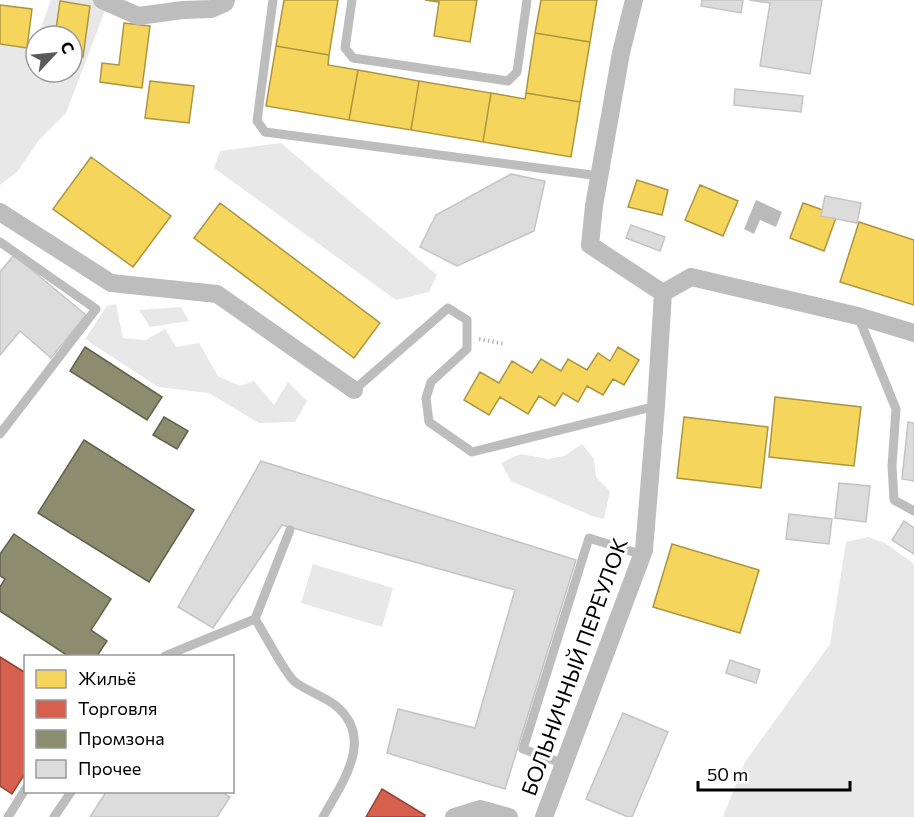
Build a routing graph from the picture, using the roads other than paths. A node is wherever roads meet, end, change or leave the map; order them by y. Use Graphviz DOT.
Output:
graph roads {
  1 [pos="102,0"];
  2 [pos="226,0"];
  3 [pos="273,0"];
  4 [pos="352,0"];
  5 [pos="527,0"];
  6 [pos="634,0"];
  7 [pos="600,176"];
  8 [pos="1,214"];
  9 [pos="0,242"];
  10 [pos="663,293"];
  11 [pos="858,316"];
  12 [pos="914,333"];
  13 [pos="354,390"];
  14 [pos="656,406"];
  15 [pos="0,434"];
  16 [pos="914,511"];
  17 [pos="290,530"];
  18 [pos="643,555"];
  19 [pos="255,619"];
  20 [pos="170,655"];
  21 [pos="564,764"];
  22 [pos="24,791"];
  23 [pos="70,793"];
  24 [pos="8,817"];
  25 [pos="54,817"];
  26 [pos="323,817"];
  27 [pos="454,817"];
  28 [pos="509,817"];
  29 [pos="544,817"];
  1 -- 2 [label="street"];
  3 -- 7 [label="lane"];
  4 -- 5 [label="lane"];
  6 -- 7 [label="street"];
  7 -- 10 [label="street"];
  8 -- 13 [label="street"];
  9 -- 15 [label="lane"];
  10 -- 11 [label="street"];
  10 -- 14 [label="street, БОЛЬНИЧНЫЙ ПЕРЕУЛОК"];
  11 -- 12 [label="street"];
  11 -- 16 [label="lane"];
  13 -- 14 [label="lane"];
  14 -- 18 [label="street, БОЛЬНИЧНЫЙ ПЕРЕУЛОК"];
  17 -- 19 [label="lane"];
  18 -- 21 [label="street, БОЛЬНИЧНЫЙ ПЕРЕУЛОК"];
  18 -- 21 [label="lane"];
  19 -- 20 [label="lane"];
  19 -- 26 [label="lane"];
  21 -- 29 [label="street, БОЛЬНИЧНЫЙ ПЕРЕУЛОК"];
  22 -- 24 [label="lane"];
  23 -- 25 [label="lane"];
  27 -- 28 [label="street, БОЛЬНИЧНЫЙ ПЕРЕУЛОК"];
}
